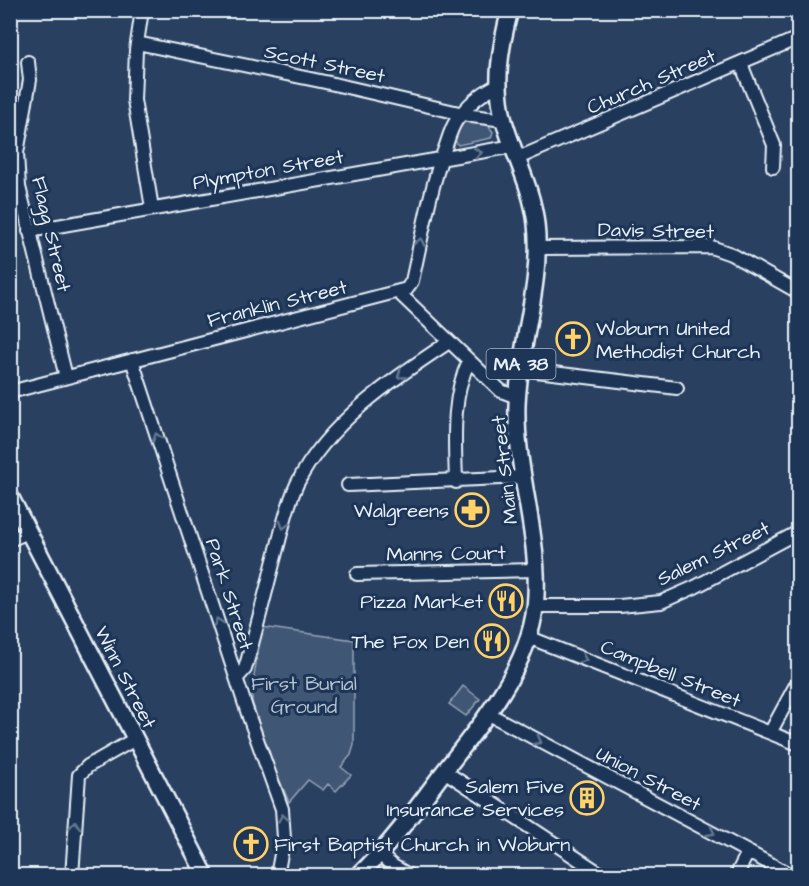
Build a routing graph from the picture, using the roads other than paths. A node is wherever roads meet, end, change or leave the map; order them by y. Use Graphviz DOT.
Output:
graph roads {
  1 [pos="142,10"];
  2 [pos="510,10"];
  3 [pos="798,38"];
  4 [pos="137,43"];
  5 [pos="28,62"];
  6 [pos="741,64"];
  7 [pos="498,85"];
  8 [pos="463,114"];
  9 [pos="504,120"];
  10 [pos="516,152"];
  11 [pos="442,159"];
  12 [pos="773,167"];
  13 [pos="152,208"];
  14 [pos="29,231"];
  15 [pos="537,248"];
  16 [pos="399,292"];
  17 [pos="798,292"];
  18 [pos="449,342"];
  19 [pos="132,360"];
  20 [pos="469,361"];
  21 [pos="520,369"];
  22 [pos="66,377"];
  23 [pos="677,388"];
  24 [pos="10,392"];
  25 [pos="517,397"];
  26 [pos="524,477"];
  27 [pos="456,482"];
  28 [pos="348,485"];
  29 [pos="10,496"];
  30 [pos="28,532"];
  31 [pos="798,532"];
  32 [pos="10,540"];
  33 [pos="536,570"];
  34 [pos="357,574"];
  35 [pos="536,606"];
  36 [pos="528,638"];
  37 [pos="237,678"];
  38 [pos="798,681"];
  39 [pos="487,713"];
  40 [pos="770,733"];
  41 [pos="135,739"];
  42 [pos="798,744"];
  43 [pos="444,771"];
  44 [pos="748,852"];
  45 [pos="379,854"];
  46 [pos="72,876"];
  47 [pos="206,876"];
  48 [pos="277,876"];
  49 [pos="358,876"];
  50 [pos="410,876"];
  51 [pos="604,876"];
  52 [pos="736,876"];
  53 [pos="793,876"];
  1 -- 4 [label="street"];
  2 -- 7 [label="main road, Main Street / MA 38"];
  3 -- 6 [label="street, Church Street"];
  4 -- 8 [label="street, Scott Street"];
  4 -- 13 [label="street"];
  5 -- 14 [label="street, Flagg Street"];
  6 -- 10 [label="street, Church Street"];
  6 -- 12 [label="street"];
  7 -- 8 [label="street"];
  7 -- 9 [label="main road, Main Street / MA 38"];
  8 -- 9 [label="street, Scott Street"];
  8 -- 11 [label="street"];
  9 -- 10 [label="main road, Main Street / MA 38"];
  11 -- 10 [label="street, Plympton Street, one-way"];
  10 -- 15 [label="main road, Main Street / MA 38"];
  11 -- 13 [label="street, Plympton Street"];
  16 -- 11 [label="street, one-way"];
  13 -- 14 [label="street, Plympton Street"];
  14 -- 22 [label="street, Flagg Street"];
  15 -- 17 [label="street, Davis Street"];
  15 -- 21 [label="main road, Main Street / MA 38"];
  16 -- 18 [label="street"];
  16 -- 19 [label="street, Franklin Street"];
  18 -- 20 [label="street"];
  18 -- 37 [label="street, one-way"];
  19 -- 22 [label="street, Franklin Street"];
  37 -- 19 [label="street, Park Street, one-way"];
  20 -- 25 [label="street"];
  20 -- 27 [label="street"];
  21 -- 23 [label="street"];
  21 -- 25 [label="main road, Main Street / MA 38"];
  22 -- 24 [label="street, Franklin Street"];
  25 -- 26 [label="main road, Main Street / MA 38"];
  26 -- 27 [label="street"];
  26 -- 33 [label="main road, Main Street / MA 38"];
  27 -- 28 [label="street"];
  29 -- 30 [label="main road, Winn Street"];
  30 -- 32 [label="street"];
  30 -- 41 [label="main road, Winn Street"];
  31 -- 35 [label="street, Salem Street"];
  33 -- 34 [label="street, Manns Court"];
  33 -- 35 [label="main road, Main Street / MA 38"];
  35 -- 36 [label="main road, Main Street / MA 38"];
  36 -- 39 [label="main road, Main Street / MA 38"];
  36 -- 40 [label="street, Campbell Street, one-way"];
  48 -- 37 [label="street, Park Street, one-way"];
  38 -- 40 [label="street"];
  39 -- 43 [label="main road, Main Street / MA 38"];
  39 -- 44 [label="street, Union Street, one-way"];
  40 -- 42 [label="street, Campbell Street"];
  46 -- 41 [label="street, one-way"];
  41 -- 47 [label="main road, Winn Street"];
  43 -- 45 [label="main road, Main Street / MA 38"];
  43 -- 51 [label="street"];
  44 -- 52 [label="street"];
  44 -- 53 [label="street, Union Street"];
  45 -- 49 [label="main road, Main Street / MA 38"];
  45 -- 50 [label="street"];
}
